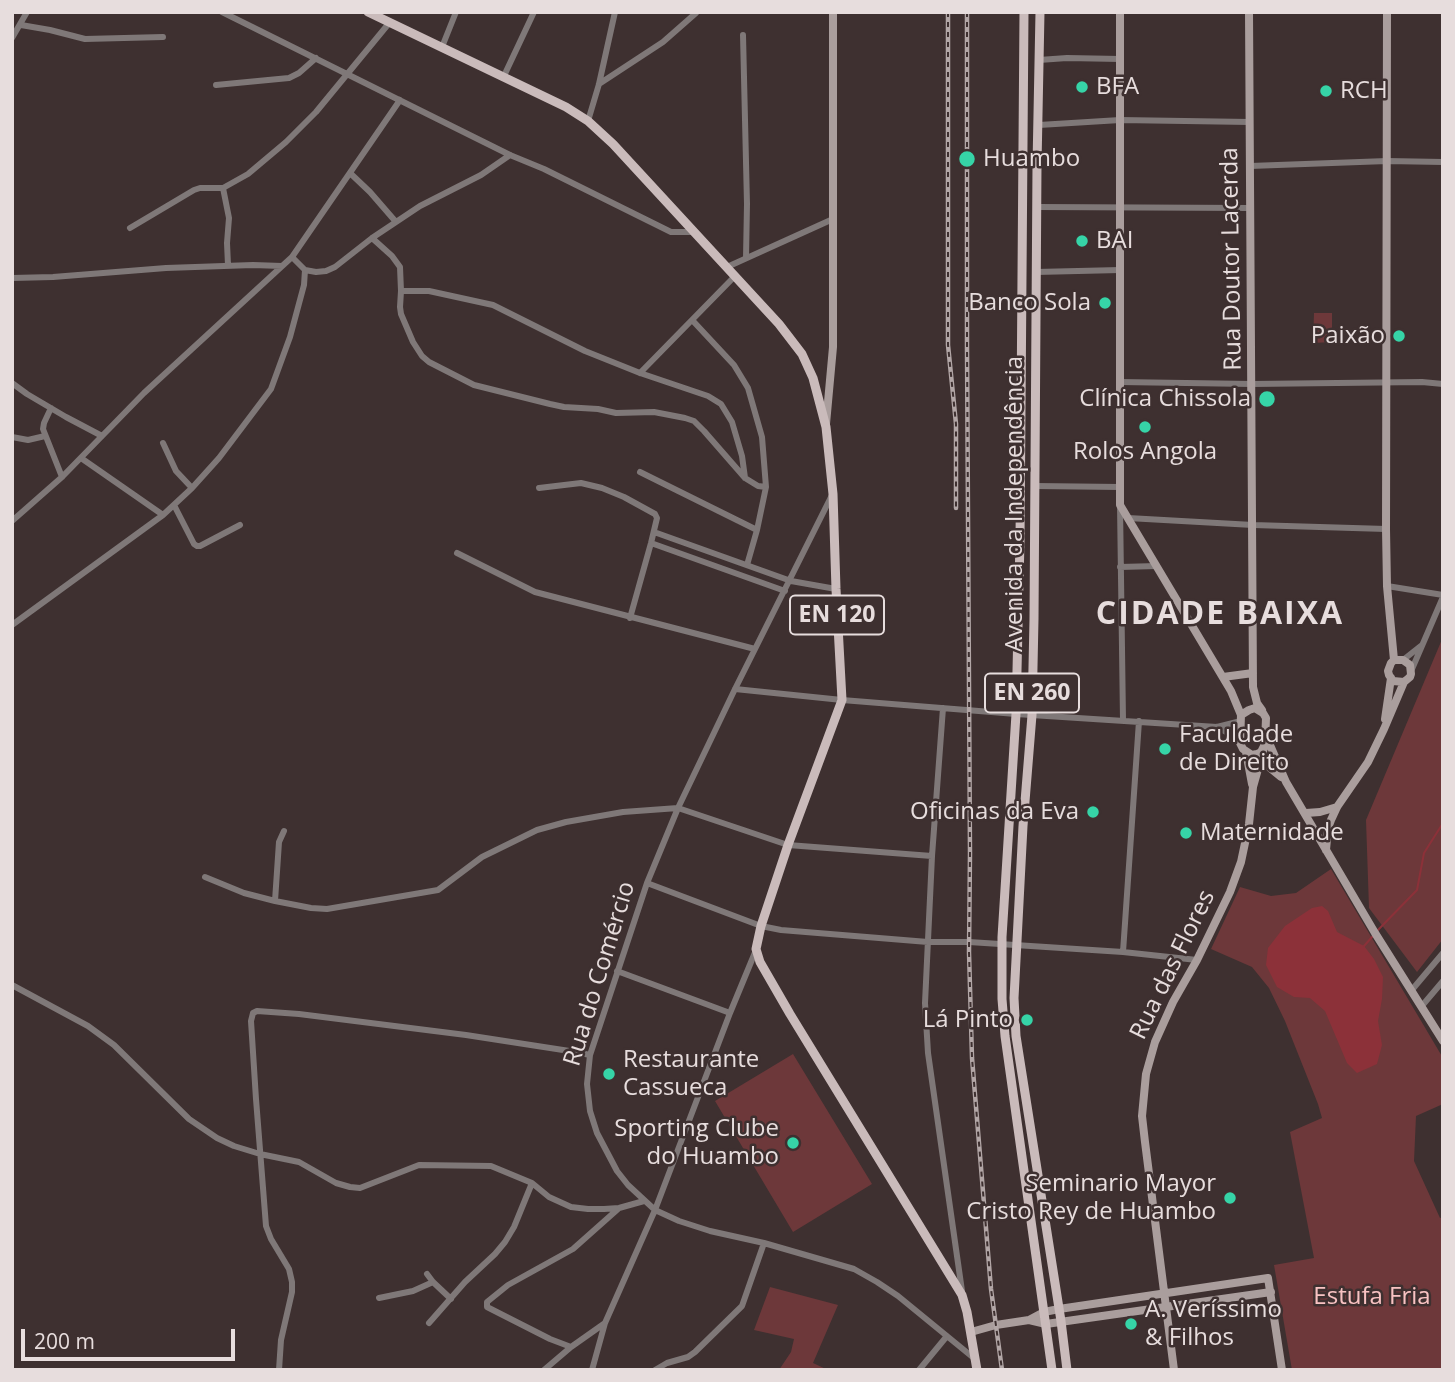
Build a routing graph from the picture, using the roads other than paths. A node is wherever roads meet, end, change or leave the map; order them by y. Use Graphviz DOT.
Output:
graph roads {
  1 [pos="27,12"];
  2 [pos="222,12"];
  3 [pos="368,12"];
  4 [pos="456,12"];
  5 [pos="534,12"];
  6 [pos="614,12"];
  7 [pos="833,12"];
  8 [pos="1024,12"];
  9 [pos="1040,12"];
  10 [pos="1120,12"];
  11 [pos="1249,12"];
  12 [pos="1387,12"];
  13 [pos="696,13"];
  14 [pos="390,22"];
  15 [pos="20,25"];
  16 [pos="743,35"];
  17 [pos="163,37"];
  18 [pos="12,38"];
  19 [pos="442,47"];
  20 [pos="316,58"];
  21 [pos="1120,59"];
  22 [pos="1039,60"];
  23 [pos="348,75"];
  24 [pos="503,78"];
  25 [pos="599,84"];
  26 [pos="216,85"];
  27 [pos="400,100"];
  28 [pos="1120,120"];
  29 [pos="588,121"];
  30 [pos="1250,122"];
  31 [pos="1039,125"];
  32 [pos="510,155"];
  33 [pos="1387,160"];
  34 [pos="1443,162"];
  35 [pos="1037,165"];
  36 [pos="1022,166"];
  37 [pos="1250,166"];
  38 [pos="350,173"];
  39 [pos="223,188"];
  40 [pos="1120,206"];
  41 [pos="1037,207"];
  42 [pos="1250,208"];
  43 [pos="833,219"];
  44 [pos="396,222"];
  45 [pos="131,228"];
  46 [pos="695,232"];
  47 [pos="372,238"];
  48 [pos="292,257"];
  49 [pos="746,258"];
  50 [pos="228,265"];
  51 [pos="282,266"];
  52 [pos="727,267"];
  53 [pos="305,270"];
  54 [pos="1120,270"];
  55 [pos="1036,272"];
  56 [pos="735,276"];
  57 [pos="12,278"];
  58 [pos="401,291"];
  59 [pos="693,321"];
  60 [pos="640,373"];
  61 [pos="1120,382"];
  62 [pos="12,383"];
  63 [pos="1385,383"];
  64 [pos="1035,384"];
  65 [pos="1252,384"];
  66 [pos="1443,384"];
  67 [pos="1021,385"];
  68 [pos="51,408"];
  69 [pos="826,427"];
  70 [pos="45,436"];
  71 [pos="102,436"];
  72 [pos="12,437"];
  73 [pos="163,443"];
  74 [pos="81,458"];
  75 [pos="640,472"];
  76 [pos="62,477"];
  77 [pos="745,478"];
  78 [pos="1035,486"];
  79 [pos="766,487"];
  80 [pos="1120,487"];
  81 [pos="192,488"];
  82 [pos="539,488"];
  83 [pos="833,494"];
  84 [pos="174,505"];
  85 [pos="1120,505"];
  86 [pos="163,515"];
  87 [pos="1128,518"];
  88 [pos="12,521"];
  89 [pos="240,525"];
  90 [pos="1253,525"];
  91 [pos="1386,529"];
  92 [pos="757,530"];
  93 [pos="654,532"];
  94 [pos="652,543"];
  95 [pos="457,553"];
  96 [pos="747,565"];
  97 [pos="1157,566"];
  98 [pos="1120,567"];
  99 [pos="790,580"];
  100 [pos="1387,586"];
  101 [pos="836,589"];
  102 [pos="785,591"];
  103 [pos="1443,596"];
  104 [pos="1018,605"];
  105 [pos="1034,605"];
  106 [pos="630,618"];
  107 [pos="1018,619"];
  108 [pos="1034,619"];
  109 [pos="12,625"];
  110 [pos="1424,644"];
  111 [pos="755,649"];
  112 [pos="1399,660"];
  113 [pos="1412,670"];
  114 [pos="1253,673"];
  115 [pos="1223,677"];
  116 [pos="1391,678"];
  117 [pos="1404,682"];
  118 [pos="735,689"];
  119 [pos="842,700"];
  120 [pos="943,708"];
  121 [pos="1263,713"];
  122 [pos="1016,714"];
  123 [pos="1032,715"];
  124 [pos="1241,718"];
  125 [pos="1123,720"];
  126 [pos="1139,721"];
  127 [pos="1217,727"];
  128 [pos="1384,729"];
  129 [pos="1266,737"];
  130 [pos="1240,743"];
  131 [pos="1264,748"];
  132 [pos="1249,753"];
  133 [pos="1261,760"];
  134 [pos="1286,782"];
  135 [pos="1253,787"];
  136 [pos="1337,807"];
  137 [pos="678,808"];
  138 [pos="1306,813"];
  139 [pos="1008,826"];
  140 [pos="1023,826"];
  141 [pos="284,831"];
  142 [pos="788,845"];
  143 [pos="1326,850"];
  144 [pos="932,856"];
  145 [pos="205,877"];
  146 [pos="647,883"];
  147 [pos="275,901"];
  148 [pos="761,926"];
  149 [pos="928,942"];
  150 [pos="1002,945"];
  151 [pos="1016,945"];
  152 [pos="757,949"];
  153 [pos="1123,952"];
  154 [pos="1443,953"];
  155 [pos="1197,960"];
  156 [pos="617,971"];
  157 [pos="1443,981"];
  158 [pos="12,985"];
  159 [pos="1411,991"];
  160 [pos="1422,1007"];
  161 [pos="730,1013"];
  162 [pos="1443,1041"];
  163 [pos="590,1055"];
  164 [pos="260,1154"];
  165 [pos="532,1183"];
  166 [pos="644,1201"];
  167 [pos="619,1208"];
  168 [pos="655,1210"];
  169 [pos="764,1244"];
  170 [pos="427,1274"];
  171 [pos="433,1282"];
  172 [pos="1271,1292"];
  173 [pos="1164,1294"];
  174 [pos="962,1295"];
  175 [pos="379,1298"];
  176 [pos="451,1298"];
  177 [pos="1166,1307"];
  178 [pos="1059,1309"];
  179 [pos="1044,1312"];
  180 [pos="1029,1320"];
  181 [pos="1061,1321"];
  182 [pos="429,1323"];
  183 [pos="605,1323"];
  184 [pos="1046,1324"];
  185 [pos="971,1332"];
  186 [pos="947,1336"];
  187 [pos="571,1347"];
  188 [pos="976,1359"];
  189 [pos="279,1370"];
  190 [pos="544,1370"];
  191 [pos="592,1370"];
  192 [pos="656,1370"];
  193 [pos="919,1370"];
  194 [pos="977,1370"];
  195 [pos="1052,1370"];
  196 [pos="1067,1370"];
  197 [pos="1174,1370"];
  198 [pos="1282,1370"];
  1 -- 15 [label="street"];
  2 -- 20 [label="street"];
  3 -- 14 [label="main road, EN 120"];
  4 -- 19 [label="street"];
  5 -- 24 [label="street"];
  6 -- 25 [label="street"];
  7 -- 43 [label="street"];
  8 -- 36 [label="main road, Avenida da Independência / EN 260"];
  9 -- 22 [label="main road, Avenida da Independência / EN 260"];
  10 -- 21 [label="street"];
  11 -- 30 [label="street, Rua Doutor Lacerda"];
  12 -- 33 [label="street"];
  13 -- 25 [label="street"];
  14 -- 19 [label="main road, EN 120"];
  14 -- 23 [label="street"];
  15 -- 17 [label="street"];
  15 -- 18 [label="street"];
  16 -- 49 [label="street"];
  19 -- 24 [label="main road, EN 120"];
  20 -- 23 [label="street"];
  20 -- 26 [label="street"];
  21 -- 22 [label="street"];
  21 -- 28 [label="street"];
  22 -- 31 [label="main road, Avenida da Independência / EN 260"];
  23 -- 27 [label="street"];
  23 -- 39 [label="street"];
  24 -- 29 [label="main road, EN 120"];
  25 -- 29 [label="street"];
  27 -- 32 [label="street"];
  27 -- 38 [label="street"];
  28 -- 30 [label="street"];
  28 -- 31 [label="street"];
  28 -- 40 [label="street"];
  29 -- 46 [label="main road, EN 120"];
  30 -- 37 [label="street, Rua Doutor Lacerda"];
  31 -- 35 [label="main road, Avenida da Independência / EN 260"];
  32 -- 44 [label="street"];
  32 -- 46 [label="street"];
  33 -- 34 [label="street"];
  33 -- 37 [label="street"];
  33 -- 63 [label="street"];
  35 -- 36 [label="main road"];
  35 -- 41 [label="main road, Avenida da Independência / EN 260"];
  36 -- 67 [label="main road, Avenida da Independência / EN 260"];
  37 -- 42 [label="street, Rua Doutor Lacerda"];
  38 -- 44 [label="street"];
  38 -- 48 [label="street"];
  39 -- 45 [label="street"];
  39 -- 50 [label="street"];
  40 -- 41 [label="street"];
  40 -- 42 [label="street"];
  40 -- 54 [label="street"];
  41 -- 55 [label="main road, Avenida da Independência / EN 260"];
  42 -- 65 [label="street, Rua Doutor Lacerda"];
  43 -- 49 [label="street"];
  43 -- 69 [label="street"];
  44 -- 47 [label="street"];
  46 -- 52 [label="main road, EN 120"];
  47 -- 53 [label="street"];
  47 -- 58 [label="street"];
  48 -- 51 [label="street"];
  48 -- 53 [label="street"];
  49 -- 52 [label="street"];
  50 -- 51 [label="street"];
  50 -- 57 [label="street"];
  51 -- 71 [label="street"];
  52 -- 56 [label="main road, EN 120"];
  53 -- 81 [label="street"];
  54 -- 55 [label="street"];
  54 -- 61 [label="street"];
  55 -- 64 [label="main road, Avenida da Independência / EN 260"];
  56 -- 59 [label="street"];
  56 -- 69 [label="main road, EN 120"];
  58 -- 60 [label="street"];
  58 -- 77 [label="street"];
  59 -- 60 [label="street"];
  59 -- 79 [label="street"];
  60 -- 77 [label="street"];
  61 -- 65 [label="street"];
  61 -- 80 [label="street"];
  62 -- 68 [label="street"];
  63 -- 65 [label="street"];
  63 -- 66 [label="street"];
  63 -- 91 [label="street"];
  64 -- 67 [label="main road"];
  64 -- 78 [label="main road, Avenida da Independência / EN 260"];
  65 -- 90 [label="street, Rua Doutor Lacerda"];
  67 -- 104 [label="main road, Avenida da Independência / EN 260"];
  68 -- 70 [label="street"];
  68 -- 71 [label="street"];
  69 -- 83 [label="main road, EN 120"];
  70 -- 72 [label="street"];
  70 -- 76 [label="street"];
  71 -- 74 [label="street"];
  73 -- 81 [label="street"];
  74 -- 76 [label="street"];
  74 -- 86 [label="street"];
  75 -- 92 [label="street"];
  76 -- 88 [label="street"];
  77 -- 79 [label="street"];
  78 -- 80 [label="street"];
  78 -- 105 [label="main road, Avenida da Independência / EN 260"];
  79 -- 92 [label="street"];
  80 -- 85 [label="street"];
  81 -- 84 [label="street"];
  82 -- 93 [label="street"];
  83 -- 99 [label="street, Rua do Comércio"];
  83 -- 101 [label="main road, EN 120"];
  84 -- 86 [label="street"];
  84 -- 89 [label="street"];
  85 -- 87 [label="street"];
  85 -- 98 [label="street"];
  86 -- 109 [label="street"];
  87 -- 90 [label="street"];
  87 -- 97 [label="street"];
  90 -- 91 [label="street"];
  90 -- 114 [label="street, Rua Doutor Lacerda"];
  91 -- 100 [label="street"];
  92 -- 96 [label="street"];
  93 -- 94 [label="street"];
  93 -- 96 [label="street"];
  94 -- 102 [label="street"];
  94 -- 106 [label="street"];
  95 -- 106 [label="street"];
  96 -- 99 [label="street"];
  97 -- 98 [label="street"];
  97 -- 115 [label="street"];
  98 -- 125 [label="street"];
  99 -- 101 [label="street"];
  99 -- 102 [label="street, Rua do Comércio"];
  100 -- 103 [label="street"];
  100 -- 112 [label="street"];
  101 -- 119 [label="main road, EN 120"];
  102 -- 111 [label="street, Rua do Comércio"];
  103 -- 110 [label="street"];
  104 -- 105 [label="main road"];
  104 -- 107 [label="main road, Avenida da Independência / EN 260"];
  105 -- 108 [label="main road, Avenida da Independência / EN 260"];
  106 -- 111 [label="street"];
  107 -- 108 [label="main road"];
  107 -- 122 [label="main road, Avenida da Independência / EN 260"];
  108 -- 123 [label="main road, Avenida da Independência / EN 260"];
  110 -- 112 [label="street"];
  110 -- 113 [label="street"];
  111 -- 118 [label="street, Rua do Comércio"];
  112 -- 113 [label="street"];
  112 -- 116 [label="street"];
  113 -- 117 [label="street"];
  114 -- 115 [label="street"];
  114 -- 121 [label="street, Rua Doutor Lacerda"];
  115 -- 124 [label="street"];
  116 -- 117 [label="street"];
  116 -- 128 [label="street"];
  117 -- 128 [label="street"];
  118 -- 119 [label="street"];
  118 -- 137 [label="street, Rua do Comércio"];
  119 -- 120 [label="street"];
  119 -- 142 [label="main road, EN 120"];
  120 -- 122 [label="street"];
  120 -- 144 [label="street"];
  121 -- 124 [label="street"];
  121 -- 129 [label="street, Rua Doutor Lacerda"];
  122 -- 123 [label="street"];
  122 -- 139 [label="main road, Avenida da Independência / EN 260"];
  123 -- 125 [label="street"];
  123 -- 140 [label="main road, Avenida da Independência / EN 260"];
  124 -- 127 [label="street"];
  124 -- 130 [label="street"];
  125 -- 126 [label="street"];
  126 -- 127 [label="street"];
  126 -- 153 [label="street"];
  127 -- 130 [label="street"];
  128 -- 136 [label="street"];
  129 -- 131 [label="street, Rua Doutor Lacerda"];
  129 -- 134 [label="street, Rua Doutor Lacerda"];
  130 -- 132 [label="street"];
  131 -- 132 [label="street"];
  131 -- 133 [label="street, Rua Doutor Lacerda"];
  132 -- 133 [label="street, Rua Doutor Lacerda"];
  132 -- 135 [label="street, Rua das Flores"];
  133 -- 134 [label="street, Rua Doutor Lacerda"];
  133 -- 135 [label="street, Rua das Flores"];
  134 -- 138 [label="street, Rua Doutor Lacerda"];
  135 -- 155 [label="street, Rua das Flores"];
  136 -- 138 [label="street"];
  136 -- 143 [label="street"];
  137 -- 142 [label="street"];
  137 -- 146 [label="street, Rua do Comércio"];
  137 -- 147 [label="street"];
  138 -- 143 [label="street, Rua Doutor Lacerda"];
  139 -- 140 [label="main road"];
  139 -- 150 [label="main road, Avenida da Independência / EN 260"];
  140 -- 151 [label="main road, Avenida da Independência / EN 260"];
  141 -- 147 [label="street"];
  142 -- 144 [label="street"];
  142 -- 148 [label="main road, EN 120"];
  143 -- 159 [label="street, Rua Doutor Lacerda"];
  144 -- 149 [label="street"];
  145 -- 147 [label="street"];
  146 -- 148 [label="street"];
  146 -- 156 [label="street, Rua do Comércio"];
  148 -- 149 [label="street"];
  148 -- 152 [label="main road, EN 120"];
  149 -- 150 [label="street"];
  149 -- 174 [label="street"];
  150 -- 151 [label="street"];
  150 -- 179 [label="main road, Avenida da Independência / EN 260"];
  151 -- 153 [label="street"];
  151 -- 178 [label="main road, Avenida da Independência / EN 260"];
  152 -- 161 [label="street"];
  152 -- 174 [label="main road"];
  153 -- 155 [label="street"];
  154 -- 159 [label="street"];
  155 -- 173 [label="street, Rua das Flores"];
  156 -- 161 [label="street"];
  156 -- 163 [label="street, Rua do Comércio"];
  157 -- 160 [label="street"];
  158 -- 164 [label="street"];
  159 -- 160 [label="street, Rua Doutor Lacerda"];
  160 -- 162 [label="street, Rua Doutor Lacerda"];
  161 -- 168 [label="street"];
  163 -- 164 [label="street"];
  163 -- 166 [label="street, Rua do Comércio"];
  164 -- 165 [label="street"];
  164 -- 189 [label="street"];
  165 -- 167 [label="street"];
  165 -- 176 [label="street"];
  166 -- 167 [label="street"];
  166 -- 168 [label="street, Rua do Comércio"];
  167 -- 187 [label="street"];
  168 -- 169 [label="street, Rua do Comércio"];
  168 -- 183 [label="street"];
  169 -- 186 [label="street, Rua do Comércio"];
  169 -- 192 [label="street"];
  170 -- 171 [label="street"];
  171 -- 175 [label="street"];
  171 -- 176 [label="street"];
  172 -- 173 [label="street"];
  172 -- 177 [label="street"];
  172 -- 198 [label="street"];
  173 -- 177 [label="street, Rua das Flores"];
  173 -- 178 [label="street"];
  174 -- 185 [label="main road"];
  176 -- 182 [label="street"];
  177 -- 181 [label="street"];
  177 -- 197 [label="street, Rua das Flores"];
  178 -- 179 [label="street"];
  178 -- 181 [label="main road, Avenida da Independência / EN 260"];
  179 -- 180 [label="street"];
  179 -- 184 [label="main road, Avenida da Independência / EN 260"];
  180 -- 184 [label="street"];
  180 -- 185 [label="street"];
  181 -- 184 [label="street"];
  181 -- 196 [label="main road, Avenida da Independência / EN 260"];
  183 -- 187 [label="street"];
  183 -- 191 [label="street"];
  184 -- 195 [label="main road, Avenida da Independência / EN 260"];
  185 -- 188 [label="main road"];
  186 -- 188 [label="street, Rua do Comércio"];
  186 -- 193 [label="street"];
  187 -- 190 [label="street"];
  188 -- 194 [label="main road"];
}
